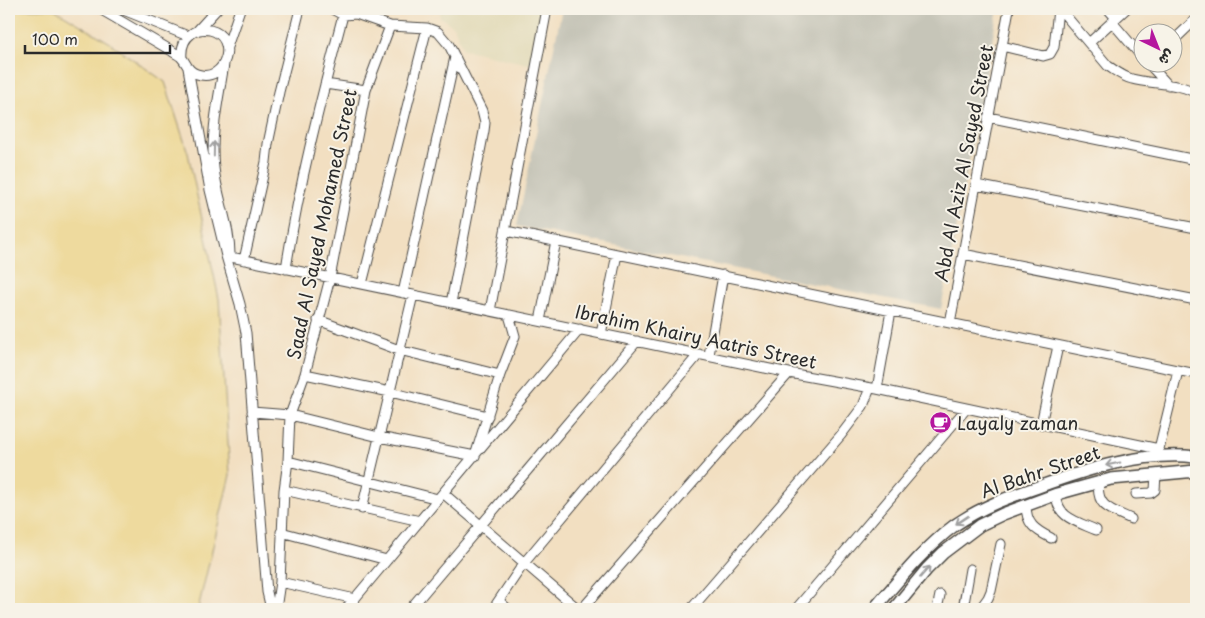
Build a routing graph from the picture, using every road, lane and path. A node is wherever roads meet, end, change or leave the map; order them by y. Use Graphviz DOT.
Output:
graph roads {
  1 [pos="100,9"];
  2 [pos="121,9"];
  3 [pos="216,9"];
  4 [pos="240,9"];
  5 [pos="300,9"];
  6 [pos="332,9"];
  7 [pos="548,9"];
  8 [pos="1009,9"];
  9 [pos="1059,9"];
  10 [pos="1108,9"];
  11 [pos="1126,9"];
  12 [pos="343,14"];
  13 [pos="1196,19"];
  14 [pos="1114,20"];
  15 [pos="390,26"];
  16 [pos="427,28"];
  17 [pos="197,31"];
  18 [pos="1182,32"];
  19 [pos="188,36"];
  20 [pos="1089,43"];
  21 [pos="1132,43"];
  22 [pos="1002,46"];
  23 [pos="226,47"];
  24 [pos="455,57"];
  25 [pos="182,58"];
  26 [pos="224,64"];
  27 [pos="188,68"];
  28 [pos="1156,72"];
  29 [pos="325,84"];
  30 [pos="1168,86"];
  31 [pos="366,90"];
  32 [pos="1195,90"];
  33 [pos="988,116"];
  34 [pos="1196,160"];
  35 [pos="976,185"];
  36 [pos="1196,228"];
  37 [pos="506,231"];
  38 [pos="556,241"];
  39 [pos="617,254"];
  40 [pos="963,254"];
  41 [pos="228,260"];
  42 [pos="244,260"];
  43 [pos="286,269"];
  44 [pos="723,275"];
  45 [pos="330,278"];
  46 [pos="362,284"];
  47 [pos="408,294"];
  48 [pos="1196,300"];
  49 [pos="451,303"];
  50 [pos="490,311"];
  51 [pos="891,311"];
  52 [pos="509,315"];
  53 [pos="318,320"];
  54 [pos="540,321"];
  55 [pos="950,323"];
  56 [pos="580,329"];
  57 [pos="601,334"];
  58 [pos="637,341"];
  59 [pos="1058,346"];
  60 [pos="400,350"];
  61 [pos="704,355"];
  62 [pos="1178,370"];
  63 [pos="789,373"];
  64 [pos="305,374"];
  65 [pos="1196,374"];
  66 [pos="500,375"];
  67 [pos="874,388"];
  68 [pos="390,392"];
  69 [pos="966,409"];
  70 [pos="252,412"];
  71 [pos="290,415"];
  72 [pos="488,416"];
  73 [pos="1040,424"];
  74 [pos="379,437"];
  75 [pos="1158,452"];
  76 [pos="475,456"];
  77 [pos="1175,456"];
  78 [pos="1196,457"];
  79 [pos="1144,458"];
  80 [pos="288,461"];
  81 [pos="1196,471"];
  82 [pos="1177,473"];
  83 [pos="1151,475"];
  84 [pos="369,482"];
  85 [pos="1099,482"];
  86 [pos="284,490"];
  87 [pos="1057,494"];
  88 [pos="1136,494"];
  89 [pos="441,496"];
  90 [pos="1026,505"];
  91 [pos="362,508"];
  92 [pos="1131,520"];
  93 [pos="420,521"];
  94 [pos="481,526"];
  95 [pos="1096,530"];
  96 [pos="281,532"];
  97 [pos="1050,538"];
  98 [pos="1001,544"];
  99 [pos="387,560"];
  100 [pos="524,563"];
  101 [pos="970,569"];
  102 [pos="280,582"];
  103 [pos="940,595"];
  104 [pos="355,599"];
  105 [pos="499,601"];
  106 [pos="271,609"];
  107 [pos="276,609"];
  108 [pos="346,609"];
  109 [pos="410,609"];
  110 [pos="493,609"];
  111 [pos="508,609"];
  112 [pos="578,609"];
  113 [pos="582,609"];
  114 [pos="691,609"];
  115 [pos="796,609"];
  116 [pos="874,609"];
  117 [pos="894,609"];
  118 [pos="937,609"];
  119 [pos="963,609"];
  120 [pos="980,609"];
  1 -- 25 [label="street"];
  2 -- 19 [label="street"];
  3 -- 17 [label="street"];
  4 -- 23 [label="street"];
  5 -- 42 [label="street"];
  6 -- 12 [label="street"];
  7 -- 37 [label="street"];
  8 -- 22 [label="street, Abd Al Aziz Al Sayed Street"];
  9 -- 20 [label="street"];
  9 -- 22 [label="street"];
  10 -- 14 [label="street"];
  11 -- 14 [label="street"];
  12 -- 15 [label="street"];
  12 -- 29 [label="street"];
  13 -- 18 [label="street"];
  14 -- 20 [label="street"];
  14 -- 21 [label="street"];
  15 -- 16 [label="street"];
  15 -- 31 [label="street, Saad Al Sayed Mohamed Street"];
  16 -- 24 [label="street"];
  16 -- 46 [label="street"];
  17 -- 19 [label="street"];
  17 -- 23 [label="street"];
  19 -- 25 [label="street"];
  20 -- 30 [label="street"];
  22 -- 33 [label="street, Abd Al Aziz Al Sayed Street"];
  23 -- 26 [label="street"];
  24 -- 47 [label="street"];
  24 -- 49 [label="street"];
  25 -- 27 [label="street"];
  26 -- 27 [label="street"];
  41 -- 26 [label="street, one-way"];
  27 -- 41 [label="street"];
  28 -- 30 [label="street"];
  29 -- 31 [label="street"];
  29 -- 43 [label="street"];
  30 -- 32 [label="street"];
  31 -- 45 [label="street, Saad Al Sayed Mohamed Street"];
  33 -- 34 [label="street"];
  33 -- 35 [label="street, Abd Al Aziz Al Sayed Street"];
  35 -- 36 [label="street"];
  35 -- 40 [label="street, Abd Al Aziz Al Sayed Street"];
  37 -- 38 [label="street"];
  37 -- 50 [label="street"];
  38 -- 39 [label="street"];
  38 -- 54 [label="street"];
  39 -- 44 [label="street"];
  39 -- 57 [label="street"];
  40 -- 48 [label="street"];
  40 -- 55 [label="street, Abd Al Aziz Al Sayed Street"];
  41 -- 42 [label="street, Ibrahim Khairy Aatris Street"];
  41 -- 70 [label="street"];
  42 -- 43 [label="street, Ibrahim Khairy Aatris Street"];
  43 -- 45 [label="street, Ibrahim Khairy Aatris Street"];
  44 -- 51 [label="street"];
  44 -- 61 [label="street"];
  45 -- 46 [label="street, Ibrahim Khairy Aatris Street"];
  45 -- 53 [label="street, Saad Al Sayed Mohamed Street"];
  46 -- 47 [label="street, Ibrahim Khairy Aatris Street"];
  47 -- 49 [label="street, Ibrahim Khairy Aatris Street"];
  47 -- 60 [label="street"];
  49 -- 50 [label="street, Ibrahim Khairy Aatris Street"];
  50 -- 52 [label="street, Ibrahim Khairy Aatris Street"];
  51 -- 55 [label="street"];
  51 -- 67 [label="street"];
  52 -- 54 [label="street, Ibrahim Khairy Aatris Street"];
  52 -- 66 [label="street"];
  53 -- 60 [label="street"];
  53 -- 64 [label="street, Saad Al Sayed Mohamed Street"];
  54 -- 56 [label="street, Ibrahim Khairy Aatris Street"];
  55 -- 59 [label="street"];
  56 -- 57 [label="street, Ibrahim Khairy Aatris Street"];
  56 -- 76 [label="street"];
  57 -- 58 [label="street, Ibrahim Khairy Aatris Street"];
  58 -- 61 [label="street, Ibrahim Khairy Aatris Street"];
  58 -- 94 [label="street"];
  59 -- 62 [label="street"];
  59 -- 73 [label="street"];
  60 -- 66 [label="street"];
  60 -- 68 [label="street"];
  61 -- 63 [label="street, Ibrahim Khairy Aatris Street"];
  61 -- 100 [label="street"];
  62 -- 65 [label="street"];
  62 -- 75 [label="street"];
  63 -- 67 [label="street, Ibrahim Khairy Aatris Street"];
  63 -- 113 [label="street"];
  64 -- 68 [label="street"];
  64 -- 71 [label="street, Saad Al Sayed Mohamed Street"];
  66 -- 72 [label="street"];
  67 -- 69 [label="street, Ibrahim Khairy Aatris Street"];
  67 -- 114 [label="street"];
  68 -- 72 [label="street"];
  68 -- 74 [label="street"];
  69 -- 73 [label="street, Ibrahim Khairy Aatris Street"];
  69 -- 115 [label="street"];
  70 -- 71 [label="street"];
  70 -- 106 [label="street"];
  71 -- 74 [label="street"];
  71 -- 80 [label="street, Saad Al Sayed Mohamed Street"];
  72 -- 76 [label="street"];
  73 -- 75 [label="street, Ibrahim Khairy Aatris Street"];
  74 -- 76 [label="street"];
  74 -- 84 [label="street"];
  75 -- 77 [label="main road, Al Bahr Street"];
  75 -- 79 [label="main road, Al Bahr Street"];
  76 -- 89 [label="street"];
  77 -- 78 [label="main road, Al Bahr Street"];
  77 -- 82 [label="main road"];
  79 -- 83 [label="main road"];
  79 -- 116 [label="main road, Al Bahr Street, one-way"];
  80 -- 84 [label="street"];
  80 -- 86 [label="street, Saad Al Sayed Mohamed Street"];
  81 -- 82 [label="main road, Al Bahr Street"];
  82 -- 83 [label="main road, Al Bahr Street"];
  83 -- 85 [label="main road, Al Bahr Street"];
  83 -- 88 [label="street"];
  84 -- 89 [label="street"];
  84 -- 91 [label="street"];
  85 -- 87 [label="main road, Al Bahr Street"];
  85 -- 92 [label="street"];
  86 -- 91 [label="street"];
  86 -- 96 [label="street, Saad Al Sayed Mohamed Street"];
  87 -- 90 [label="main road, Al Bahr Street"];
  87 -- 95 [label="street"];
  89 -- 93 [label="street"];
  89 -- 94 [label="street"];
  90 -- 97 [label="street"];
  117 -- 90 [label="main road, Al Bahr Street, one-way"];
  91 -- 93 [label="street"];
  93 -- 99 [label="street"];
  94 -- 100 [label="street"];
  94 -- 109 [label="street"];
  96 -- 99 [label="street"];
  96 -- 102 [label="street, Saad Al Sayed Mohamed Street"];
  98 -- 120 [label="street"];
  99 -- 104 [label="street"];
  100 -- 105 [label="street"];
  100 -- 112 [label="street"];
  101 -- 119 [label="street"];
  102 -- 104 [label="street"];
  102 -- 107 [label="street, Saad Al Sayed Mohamed Street"];
  103 -- 118 [label="street"];
  104 -- 108 [label="street"];
  105 -- 110 [label="street"];
  105 -- 111 [label="street"];
}
